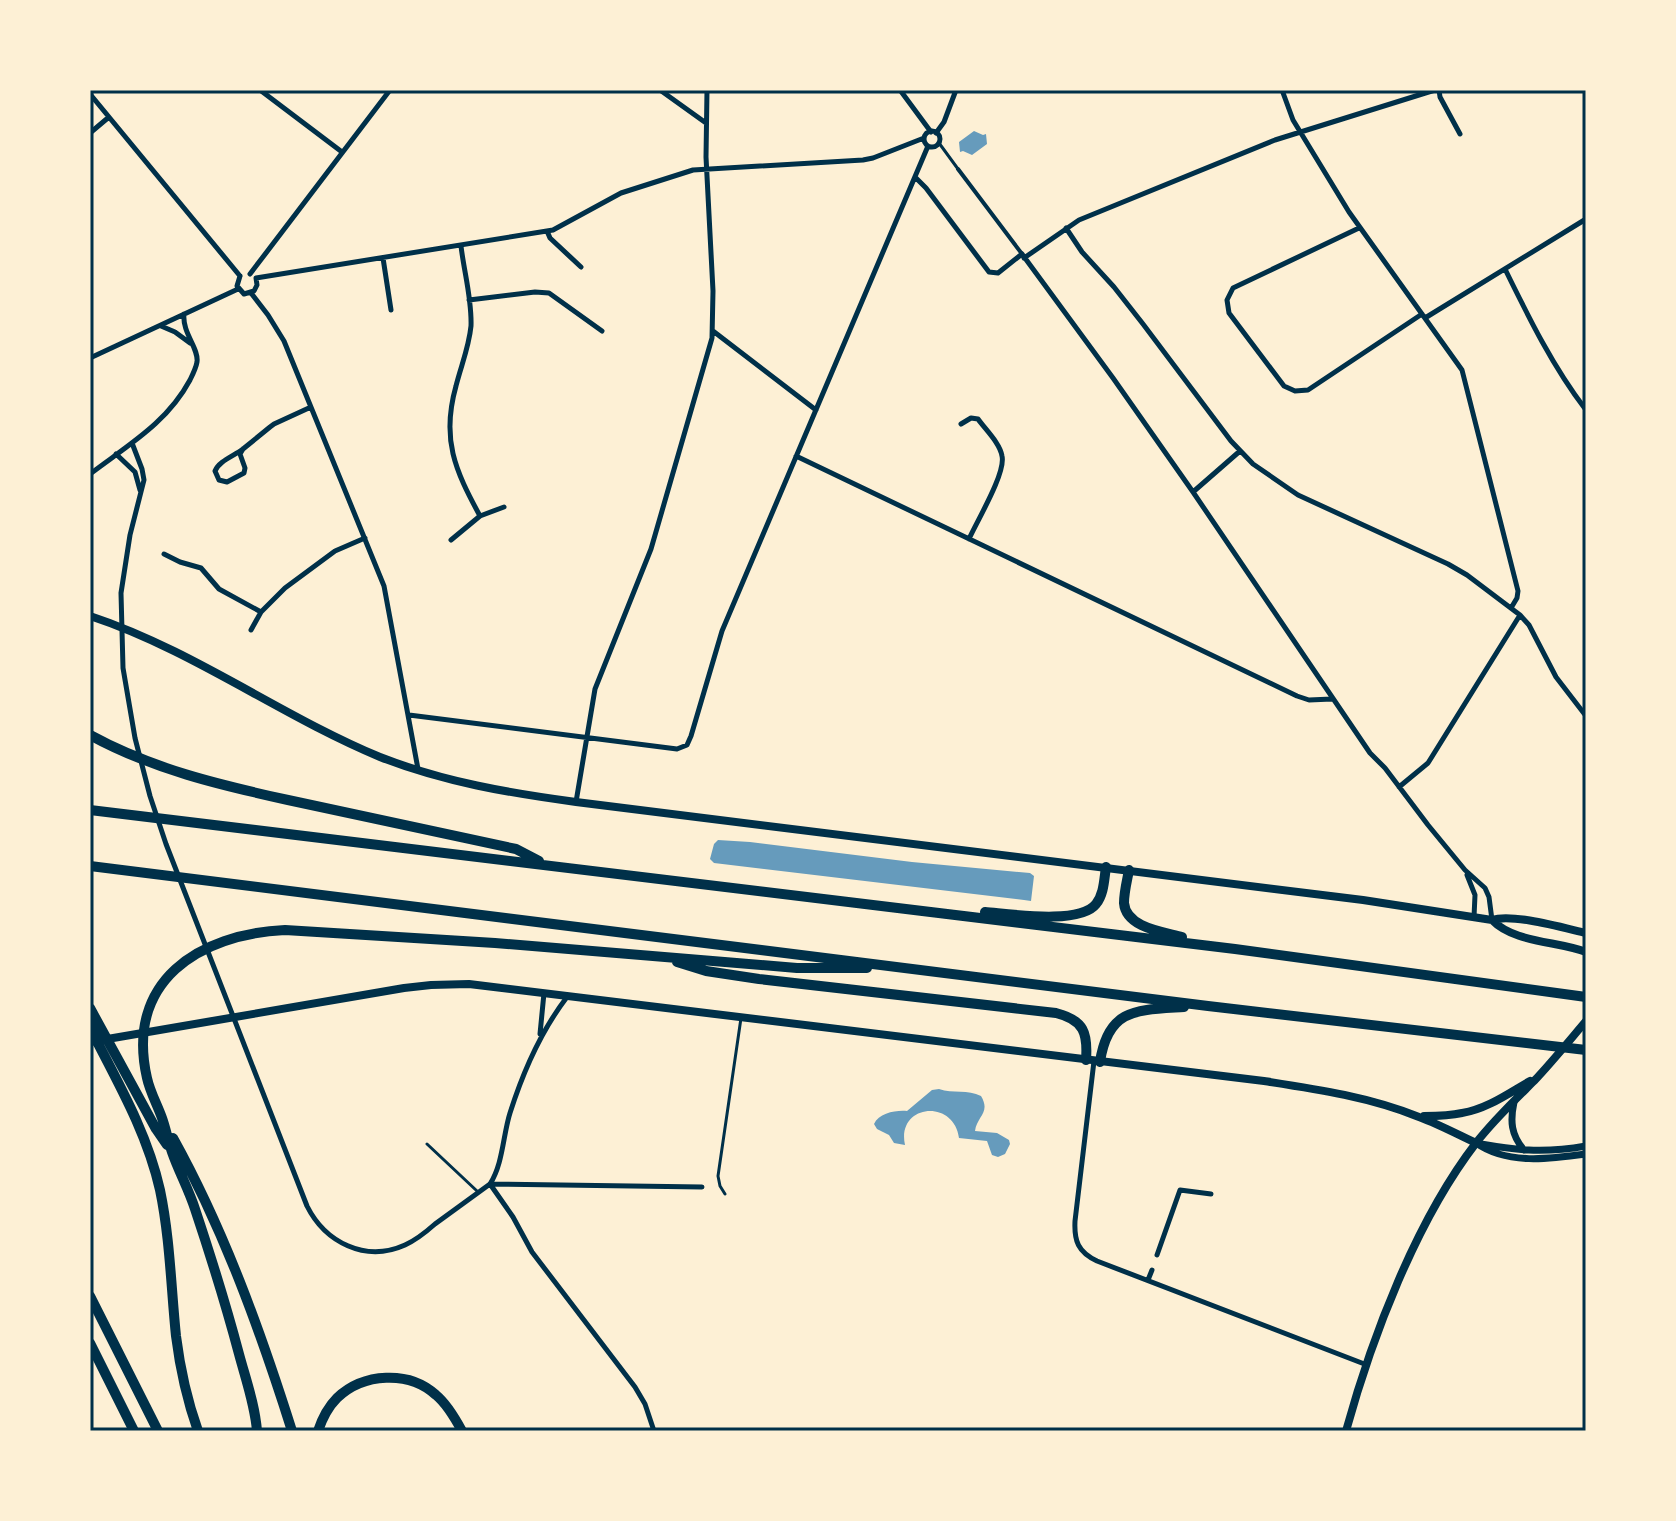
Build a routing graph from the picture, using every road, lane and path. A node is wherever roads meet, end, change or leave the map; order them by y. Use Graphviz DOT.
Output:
graph roads {
  1 [pos="260,90"];
  2 [pos="390,90"];
  3 [pos="660,90"];
  4 [pos="707,90"];
  5 [pos="900,90"];
  6 [pos="956,90"];
  7 [pos="1282,90"];
  8 [pos="1437,90"];
  9 [pos="90,94"];
  10 [pos="109,117"];
  11 [pos="706,123"];
  12 [pos="934,132"];
  13 [pos="1300,132"];
  14 [pos="90,133"];
  15 [pos="1460,134"];
  16 [pos="924,138"];
  17 [pos="939,143"];
  18 [pos="928,146"];
  19 [pos="342,152"];
  20 [pos="706,168"];
  21 [pos="958,169"];
  22 [pos="915,177"];
  23 [pos="1586,219"];
  24 [pos="1066,228"];
  25 [pos="1359,228"];
  26 [pos="547,231"];
  27 [pos="461,246"];
  28 [pos="1023,256"];
  29 [pos="383,258"];
  30 [pos="581,267"];
  31 [pos="1505,269"];
  32 [pos="240,276"];
  33 [pos="253,276"];
  34 [pos="238,289"];
  35 [pos="251,293"];
  36 [pos="469,300"];
  37 [pos="391,310"];
  38 [pos="184,314"];
  39 [pos="1424,316"];
  40 [pos="160,325"];
  41 [pos="602,331"];
  42 [pos="713,331"];
  43 [pos="191,343"];
  44 [pos="90,358"];
  45 [pos="311,407"];
  46 [pos="816,410"];
  47 [pos="1586,410"];
  48 [pos="961,424"];
  49 [pos="132,443"];
  50 [pos="243,449"];
  51 [pos="1240,451"];
  52 [pos="116,454"];
  53 [pos="796,456"];
  54 [pos="90,474"];
  55 [pos="1193,492"];
  56 [pos="140,495"];
  57 [pos="504,507"];
  58 [pos="480,516"];
  59 [pos="365,538"];
  60 [pos="969,539"];
  61 [pos="451,540"];
  62 [pos="164,554"];
  63 [pos="1511,608"];
  64 [pos="261,612"];
  65 [pos="1520,615"];
  66 [pos="90,616"];
  67 [pos="251,630"];
  68 [pos="1332,699"];
  69 [pos="409,715"];
  70 [pos="1586,716"];
  71 [pos="90,735"];
  72 [pos="586,738"];
  73 [pos="418,770"];
  74 [pos="1399,787"];
  75 [pos="576,802"];
  76 [pos="90,810"];
  77 [pos="548,865"];
  78 [pos="90,866"];
  79 [pos="1106,867"];
  80 [pos="1129,870"];
  81 [pos="1465,870"];
  82 [pos="884,906"];
  83 [pos="1474,917"];
  84 [pos="1492,920"];
  85 [pos="1586,933"];
  86 [pos="1235,949"];
  87 [pos="1584,950"];
  88 [pos="656,956"];
  89 [pos="913,968"];
  90 [pos="544,993"];
  91 [pos="567,996"];
  92 [pos="1586,997"];
  93 [pos="1208,1006"];
  94 [pos="90,1008"];
  95 [pos="741,1018"];
  96 [pos="1586,1021"];
  97 [pos="90,1028"];
  98 [pos="540,1039"];
  99 [pos="90,1042"];
  100 [pos="1586,1050"];
  101 [pos="1093,1061"];
  102 [pos="1538,1076"];
  103 [pos="1514,1102"];
  104 [pos="1418,1116"];
  105 [pos="162,1118"];
  106 [pos="1476,1143"];
  107 [pos="427,1144"];
  108 [pos="1586,1146"];
  109 [pos="1524,1150"];
  110 [pos="173,1154"];
  111 [pos="1586,1154"];
  112 [pos="490,1184"];
  113 [pos="702,1187"];
  114 [pos="478,1192"];
  115 [pos="725,1194"];
  116 [pos="1211,1194"];
  117 [pos="1157,1255"];
  118 [pos="1152,1270"];
  119 [pos="1148,1280"];
  120 [pos="90,1296"];
  121 [pos="90,1343"];
  122 [pos="1367,1365"];
  123 [pos="134,1431"];
  124 [pos="158,1431"];
  125 [pos="198,1431"];
  126 [pos="257,1431"];
  127 [pos="292,1431"];
  128 [pos="318,1431"];
  129 [pos="462,1431"];
  130 [pos="654,1431"];
  131 [pos="1346,1431"];
  1 -- 19 [label="street"];
  2 -- 19 [label="street"];
  3 -- 11 [label="street"];
  4 -- 11 [label="street"];
  5 -- 12 [label="street"];
  6 -- 12 [label="street"];
  7 -- 13 [label="street"];
  8 -- 13 [label="street"];
  8 -- 15 [label="street"];
  9 -- 10 [label="street"];
  10 -- 14 [label="street"];
  10 -- 32 [label="street"];
  11 -- 20 [label="street"];
  12 -- 16 [label="street"];
  12 -- 17 [label="street"];
  13 -- 24 [label="street"];
  13 -- 25 [label="street"];
  16 -- 18 [label="street"];
  16 -- 20 [label="street"];
  17 -- 18 [label="street"];
  17 -- 21 [label="lane"];
  18 -- 22 [label="street"];
  19 -- 33 [label="street"];
  20 -- 26 [label="street"];
  20 -- 42 [label="street"];
  21 -- 28 [label="street"];
  22 -- 28 [label="street"];
  22 -- 46 [label="street"];
  23 -- 31 [label="street"];
  24 -- 28 [label="street"];
  24 -- 51 [label="street"];
  25 -- 39 [label="street"];
  25 -- 39 [label="street"];
  26 -- 27 [label="street"];
  26 -- 30 [label="street"];
  27 -- 29 [label="street"];
  27 -- 36 [label="street"];
  28 -- 55 [label="street"];
  29 -- 33 [label="street"];
  29 -- 37 [label="street"];
  31 -- 39 [label="street"];
  31 -- 47 [label="street"];
  32 -- 33 [label="street"];
  32 -- 34 [label="street"];
  33 -- 35 [label="street"];
  34 -- 35 [label="street"];
  34 -- 38 [label="street"];
  35 -- 45 [label="street"];
  36 -- 41 [label="street"];
  36 -- 58 [label="street"];
  38 -- 40 [label="street"];
  38 -- 43 [label="street"];
  39 -- 63 [label="street"];
  40 -- 43 [label="street"];
  40 -- 44 [label="street"];
  42 -- 46 [label="street"];
  42 -- 72 [label="street"];
  43 -- 49 [label="street"];
  45 -- 50 [label="street"];
  45 -- 59 [label="street"];
  46 -- 53 [label="street"];
  48 -- 60 [label="street"];
  49 -- 52 [label="street"];
  49 -- 56 [label="street"];
  50 -- 50 [label="street"];
  51 -- 55 [label="street"];
  51 -- 63 [label="street"];
  52 -- 54 [label="street"];
  52 -- 56 [label="street"];
  53 -- 60 [label="street"];
  53 -- 72 [label="street"];
  55 -- 68 [label="street"];
  56 -- 114 [label="street"];
  57 -- 58 [label="street"];
  58 -- 61 [label="street"];
  59 -- 64 [label="street"];
  59 -- 69 [label="street"];
  60 -- 68 [label="street"];
  62 -- 64 [label="street"];
  63 -- 65 [label="street"];
  64 -- 67 [label="street"];
  65 -- 70 [label="street"];
  65 -- 74 [label="street"];
  66 -- 73 [label="main road"];
  68 -- 74 [label="street"];
  69 -- 72 [label="street"];
  69 -- 73 [label="street"];
  71 -- 77 [label="highway"];
  72 -- 75 [label="street"];
  73 -- 75 [label="main road"];
  74 -- 81 [label="street"];
  75 -- 79 [label="main road"];
  76 -- 77 [label="highway"];
  77 -- 82 [label="highway"];
  78 -- 89 [label="highway"];
  79 -- 80 [label="main road"];
  79 -- 82 [label="highway"];
  80 -- 83 [label="main road"];
  80 -- 86 [label="highway"];
  81 -- 83 [label="street"];
  81 -- 84 [label="street"];
  82 -- 86 [label="highway"];
  83 -- 84 [label="main road"];
  84 -- 85 [label="main road"];
  84 -- 87 [label="main road"];
  86 -- 92 [label="highway"];
  88 -- 89 [label="highway"];
  88 -- 101 [label="highway"];
  88 -- 105 [label="highway"];
  89 -- 93 [label="highway"];
  90 -- 91 [label="main road"];
  90 -- 98 [label="street"];
  90 -- 99 [label="main road"];
  91 -- 95 [label="main road"];
  91 -- 98 [label="street"];
  93 -- 100 [label="highway"];
  93 -- 101 [label="highway"];
  94 -- 110 [label="highway"];
  95 -- 101 [label="main road"];
  95 -- 115 [label="lane"];
  96 -- 102 [label="main road"];
  97 -- 125 [label="highway"];
  98 -- 112 [label="street"];
  101 -- 104 [label="main road"];
  101 -- 119 [label="street"];
  102 -- 103 [label="main road"];
  102 -- 104 [label="main road"];
  103 -- 106 [label="main road"];
  103 -- 109 [label="street"];
  104 -- 106 [label="main road"];
  105 -- 110 [label="highway"];
  105 -- 127 [label="highway"];
  106 -- 109 [label="street"];
  106 -- 111 [label="street"];
  106 -- 122 [label="main road"];
  107 -- 114 [label="lane"];
  108 -- 109 [label="street"];
  110 -- 126 [label="highway"];
  112 -- 113 [label="street"];
  112 -- 114 [label="street"];
  112 -- 130 [label="street"];
  116 -- 117 [label="street"];
  118 -- 119 [label="street"];
  119 -- 122 [label="street"];
  120 -- 124 [label="highway"];
  121 -- 123 [label="highway"];
  122 -- 131 [label="main road"];
  128 -- 129 [label="highway"];
}
